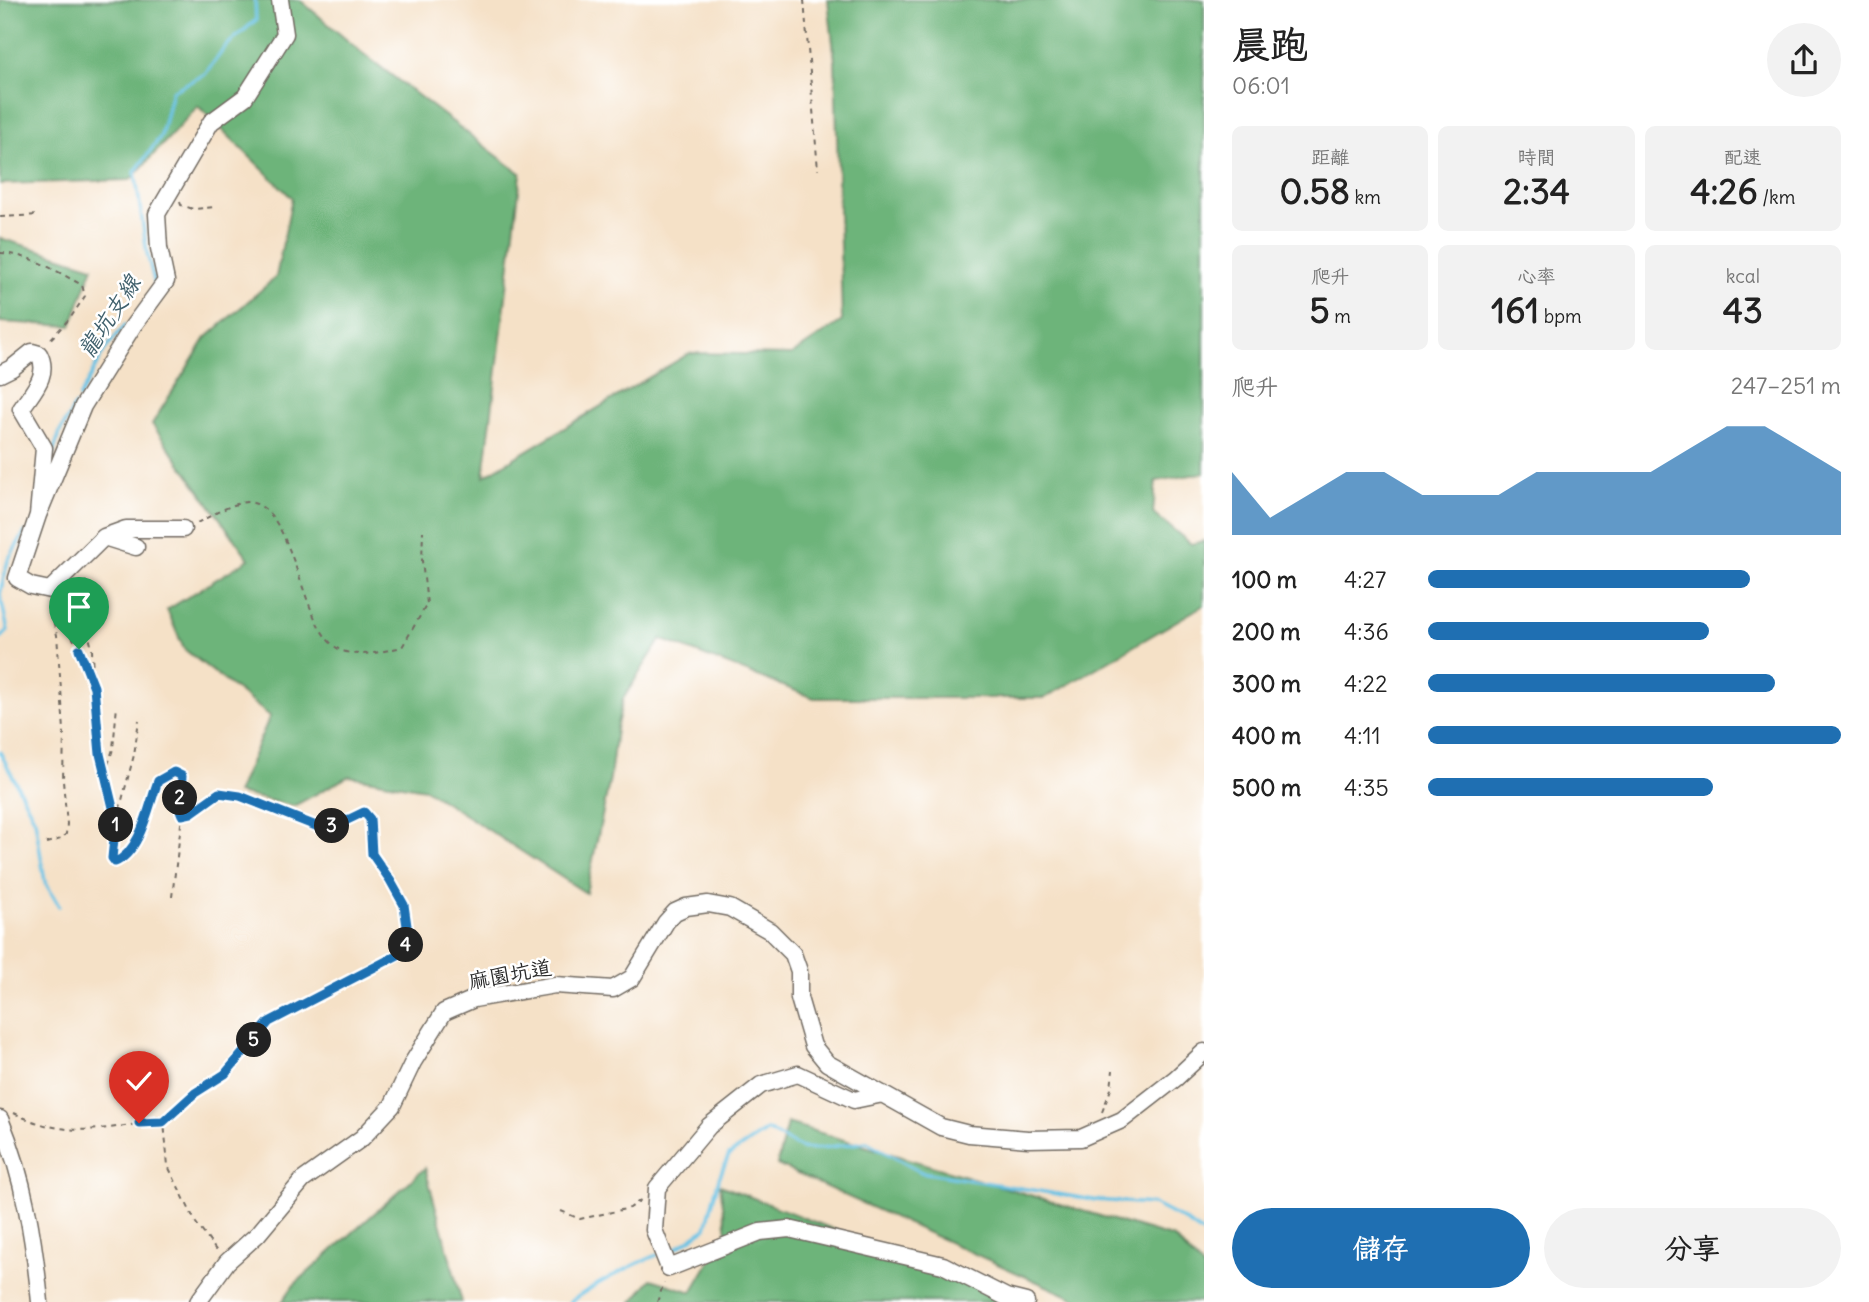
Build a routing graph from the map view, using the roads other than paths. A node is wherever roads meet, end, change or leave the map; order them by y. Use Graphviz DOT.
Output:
graph roads {
  1 [pos="280,0"];
  2 [pos="0,374"];
  3 [pos="38,515"];
  4 [pos="183,529"];
  5 [pos="104,537"];
  6 [pos="136,547"];
  7 [pos="1204,1052"];
  8 [pos="883,1094"];
  9 [pos="6,1116"];
  10 [pos="40,1302"];
  11 [pos="198,1302"];
  12 [pos="1026,1302"];
  1 -- 3 [label="street"];
  2 -- 3 [label="street"];
  3 -- 5 [label="street"];
  4 -- 5 [label="street"];
  5 -- 6 [label="street"];
  7 -- 8 [label="street, 麻園坑道"];
  8 -- 11 [label="street, 麻園坑道"];
  8 -- 12 [label="street"];
  9 -- 10 [label="street"];
}
